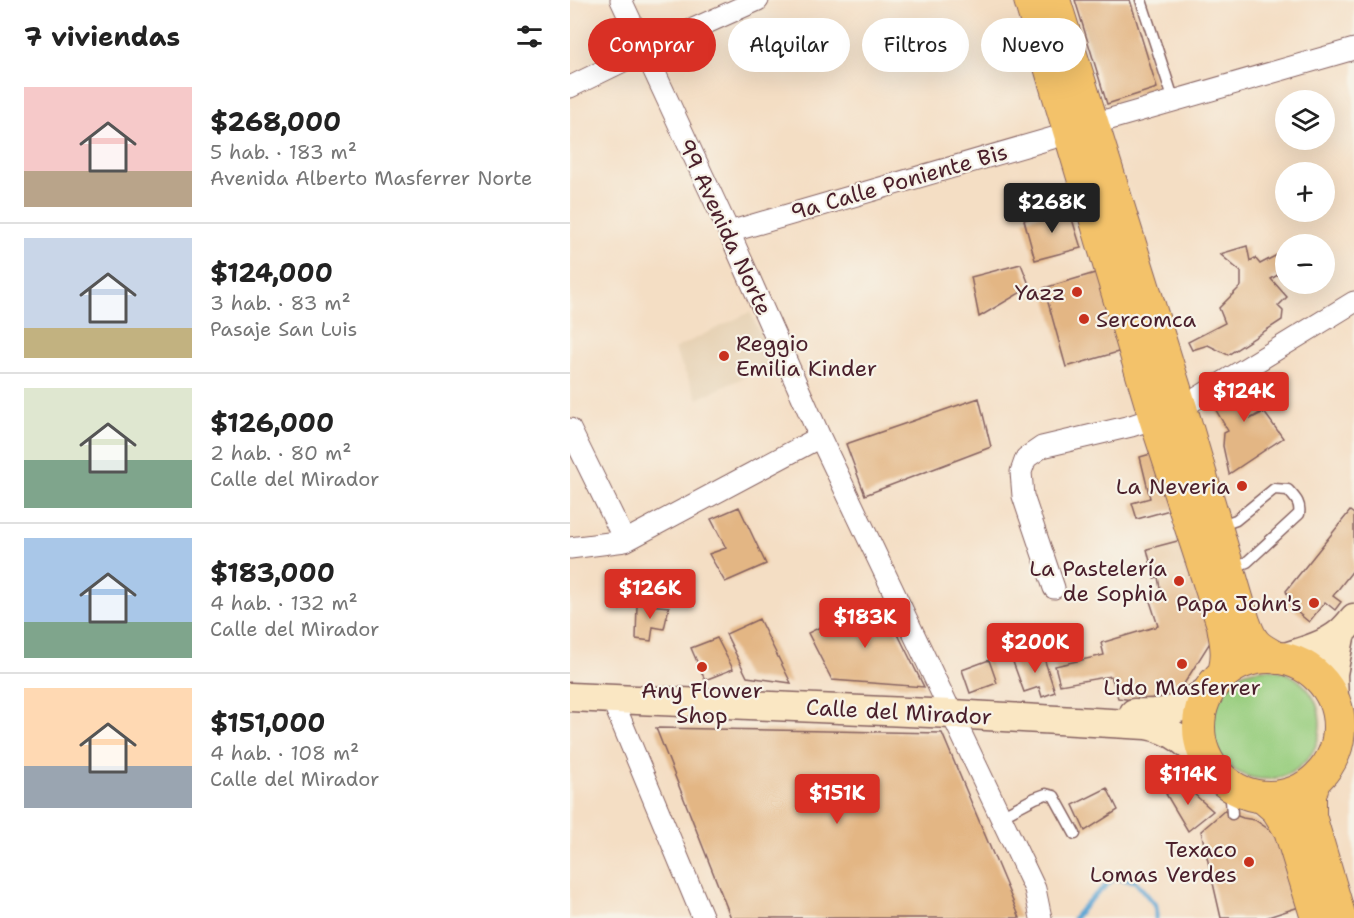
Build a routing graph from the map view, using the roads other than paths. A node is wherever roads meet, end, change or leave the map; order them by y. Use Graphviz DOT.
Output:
graph roads {
  1 [pos="621,0"];
  2 [pos="758,0"];
  3 [pos="1030,0"];
  4 [pos="1054,0"];
  5 [pos="1141,0"];
  6 [pos="629,18"];
  7 [pos="716,19"];
  8 [pos="1354,49"];
  9 [pos="601,72"];
  10 [pos="654,72"];
  11 [pos="570,87"];
  12 [pos="1174,101"];
  13 [pos="1081,129"];
  14 [pos="729,232"];
  15 [pos="1354,302"];
  16 [pos="1168,413"];
  17 [pos="570,429"];
  18 [pos="820,437"];
  19 [pos="1216,527"];
  20 [pos="625,541"];
  21 [pos="570,548"];
  22 [pos="1228,569"];
  23 [pos="1054,588"];
  24 [pos="1348,625"];
  25 [pos="1280,658"];
  26 [pos="1217,681"];
  27 [pos="570,684"];
  28 [pos="570,697"];
  29 [pos="612,699"];
  30 [pos="1334,701"];
  31 [pos="950,709"];
  32 [pos="1314,781"];
  33 [pos="1225,790"];
  34 [pos="1263,797"];
  35 [pos="1000,816"];
  36 [pos="1075,834"];
  37 [pos="1308,899"];
  38 [pos="703,918"];
  39 [pos="1041,918"];
  40 [pos="1340,918"];
  1 -- 6 [label="street, 99 Avenida Norte"];
  2 -- 7 [label="street"];
  3 -- 13 [label="main road"];
  4 -- 13 [label="main road"];
  5 -- 12 [label="lane"];
  8 -- 12 [label="street, 9a Calle Poniente Bis"];
  9 -- 11 [label="street"];
  10 -- 14 [label="street, 99 Avenida Norte"];
  12 -- 13 [label="street, 9a Calle Poniente Bis"];
  13 -- 14 [label="street, 9a Calle Poniente Bis"];
  13 -- 16 [label="main road"];
  14 -- 18 [label="street, 99 Avenida Norte"];
  15 -- 16 [label="street"];
  16 -- 19 [label="main road"];
  16 -- 23 [label="street"];
  16 -- 26 [label="main road"];
  17 -- 20 [label="street"];
  18 -- 20 [label="street"];
  18 -- 31 [label="street, 99 Avenida Norte"];
  19 -- 22 [label="main road"];
  19 -- 22 [label="lane"];
  20 -- 21 [label="street"];
  22 -- 25 [label="main road"];
  24 -- 25 [label="main road"];
  24 -- 30 [label="main road"];
  25 -- 26 [label="main road"];
  25 -- 30 [label="main road"];
  26 -- 31 [label="main road, Calle del Mirador"];
  26 -- 33 [label="main road"];
  27 -- 31 [label="main road, Calle del Mirador"];
  28 -- 29 [label="main road, Calle del Mirador"];
  29 -- 31 [label="main road, Calle del Mirador"];
  29 -- 38 [label="street"];
  30 -- 32 [label="main road"];
  31 -- 33 [label="main road, Calle del Mirador"];
  31 -- 35 [label="street, 99 Avenida Norte"];
  32 -- 34 [label="main road"];
  32 -- 40 [label="main road"];
  33 -- 34 [label="main road"];
  34 -- 37 [label="main road"];
  35 -- 36 [label="lane"];
  35 -- 39 [label="street, 99 Avenida Norte"];
}
